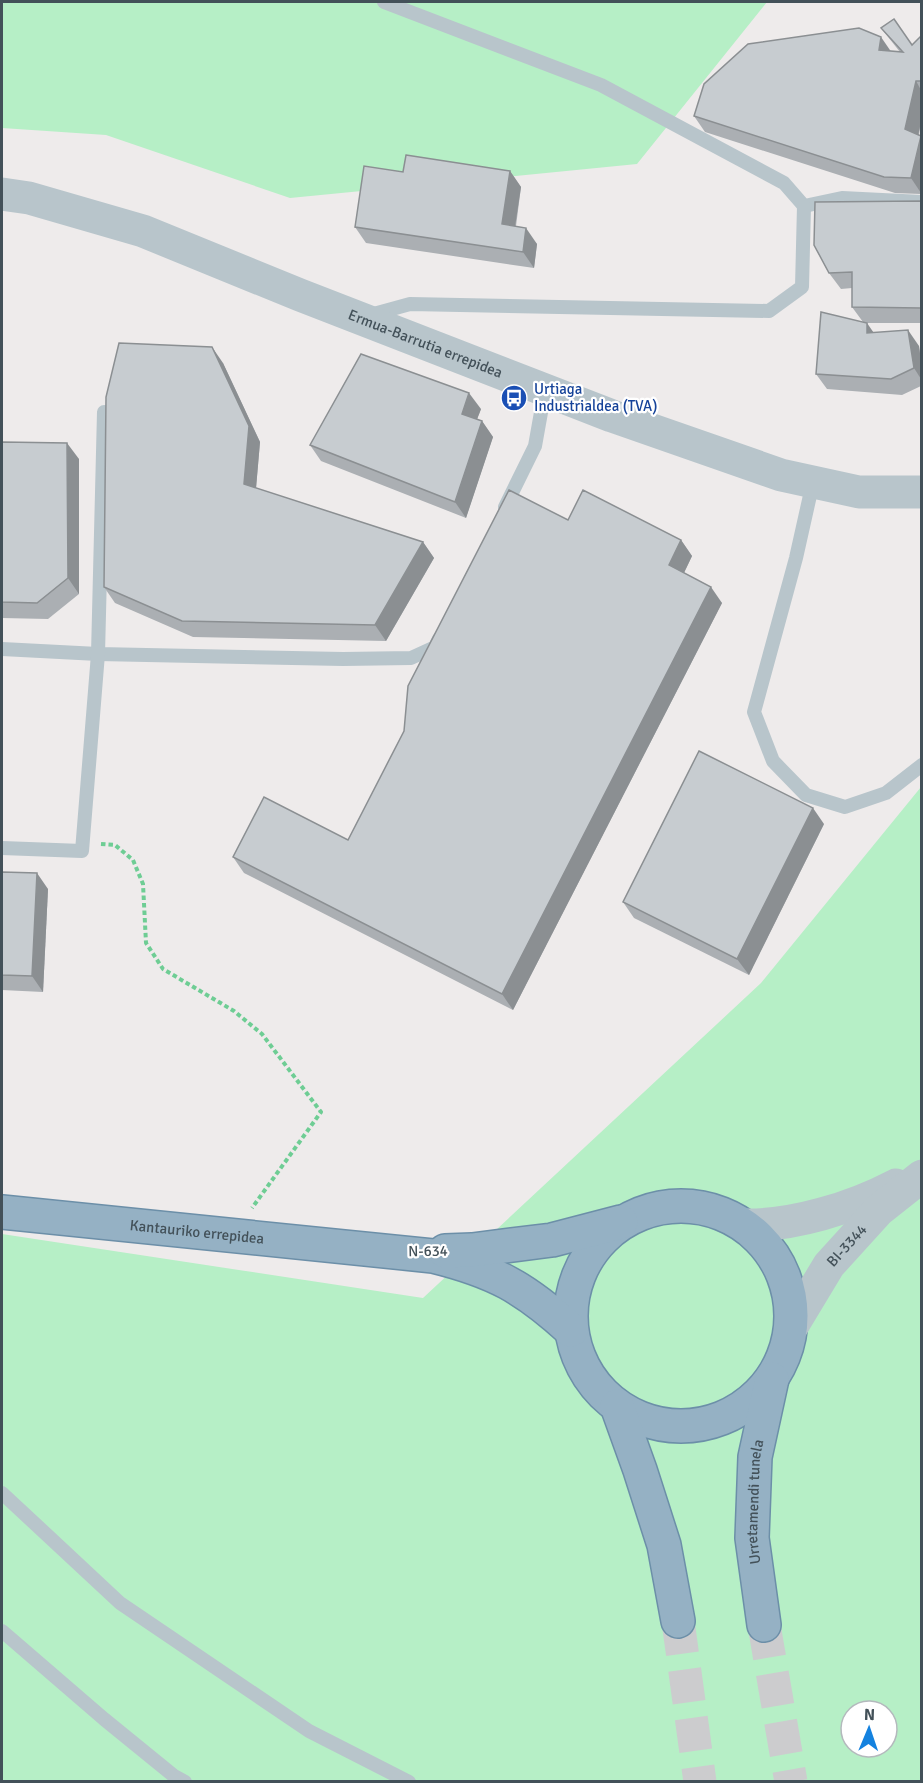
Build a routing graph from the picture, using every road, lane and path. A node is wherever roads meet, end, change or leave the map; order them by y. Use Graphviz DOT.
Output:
graph roads {
  1 [pos="384,2"];
  2 [pos="2,194"];
  3 [pos="921,202"];
  4 [pos="804,206"];
  5 [pos="359,318"];
  6 [pos="545,390"];
  7 [pos="105,412"];
  8 [pos="813,482"];
  9 [pos="921,492"];
  10 [pos="498,520"];
  11 [pos="445,626"];
  12 [pos="2,649"];
  13 [pos="98,654"];
  14 [pos="921,765"];
  15 [pos="83,842"];
  16 [pos="2,848"];
  17 [pos="921,1174"];
  18 [pos="2,1212"];
  19 [pos="626,1220"];
  20 [pos="744,1225"];
  21 [pos="232,1236"];
  22 [pos="392,1252"];
  23 [pos="791,1328"];
  24 [pos="571,1330"];
  25 [pos="772,1379"];
  26 [pos="617,1406"];
  27 [pos="2,1493"];
  28 [pos="678,1621"];
  29 [pos="764,1625"];
  30 [pos="2,1631"];
  31 [pos="185,1782"];
  32 [pos="409,1782"];
  1 -- 4 [label="lane"];
  2 -- 5 [label="street, Ermua-Barrutia errepidea"];
  3 -- 4 [label="lane"];
  4 -- 5 [label="lane"];
  5 -- 6 [label="street, Ermua-Barrutia errepidea"];
  6 -- 8 [label="street, Ermua-Barrutia errepidea"];
  6 -- 10 [label="lane"];
  7 -- 13 [label="lane"];
  8 -- 9 [label="street, Ermua-Barrutia errepidea"];
  8 -- 14 [label="lane"];
  11 -- 13 [label="lane"];
  12 -- 13 [label="lane"];
  13 -- 15 [label="lane"];
  15 -- 16 [label="lane"];
  15 -- 21 [label="path"];
  17 -- 20 [label="street, BI-3344"];
  17 -- 23 [label="street, BI-3344"];
  18 -- 21 [label="highway, Kantauriko errepidea / N-634"];
  19 -- 20 [label="highway"];
  19 -- 22 [label="highway, N-634"];
  19 -- 24 [label="highway"];
  20 -- 23 [label="highway"];
  21 -- 22 [label="highway, Kantauriko errepidea / N-634"];
  22 -- 24 [label="highway, N-634"];
  23 -- 25 [label="highway"];
  24 -- 26 [label="highway"];
  25 -- 26 [label="highway"];
  25 -- 29 [label="highway, Urretamendi tunela"];
  26 -- 28 [label="highway"];
  27 -- 32 [label="lane"];
  30 -- 31 [label="lane"];
}
